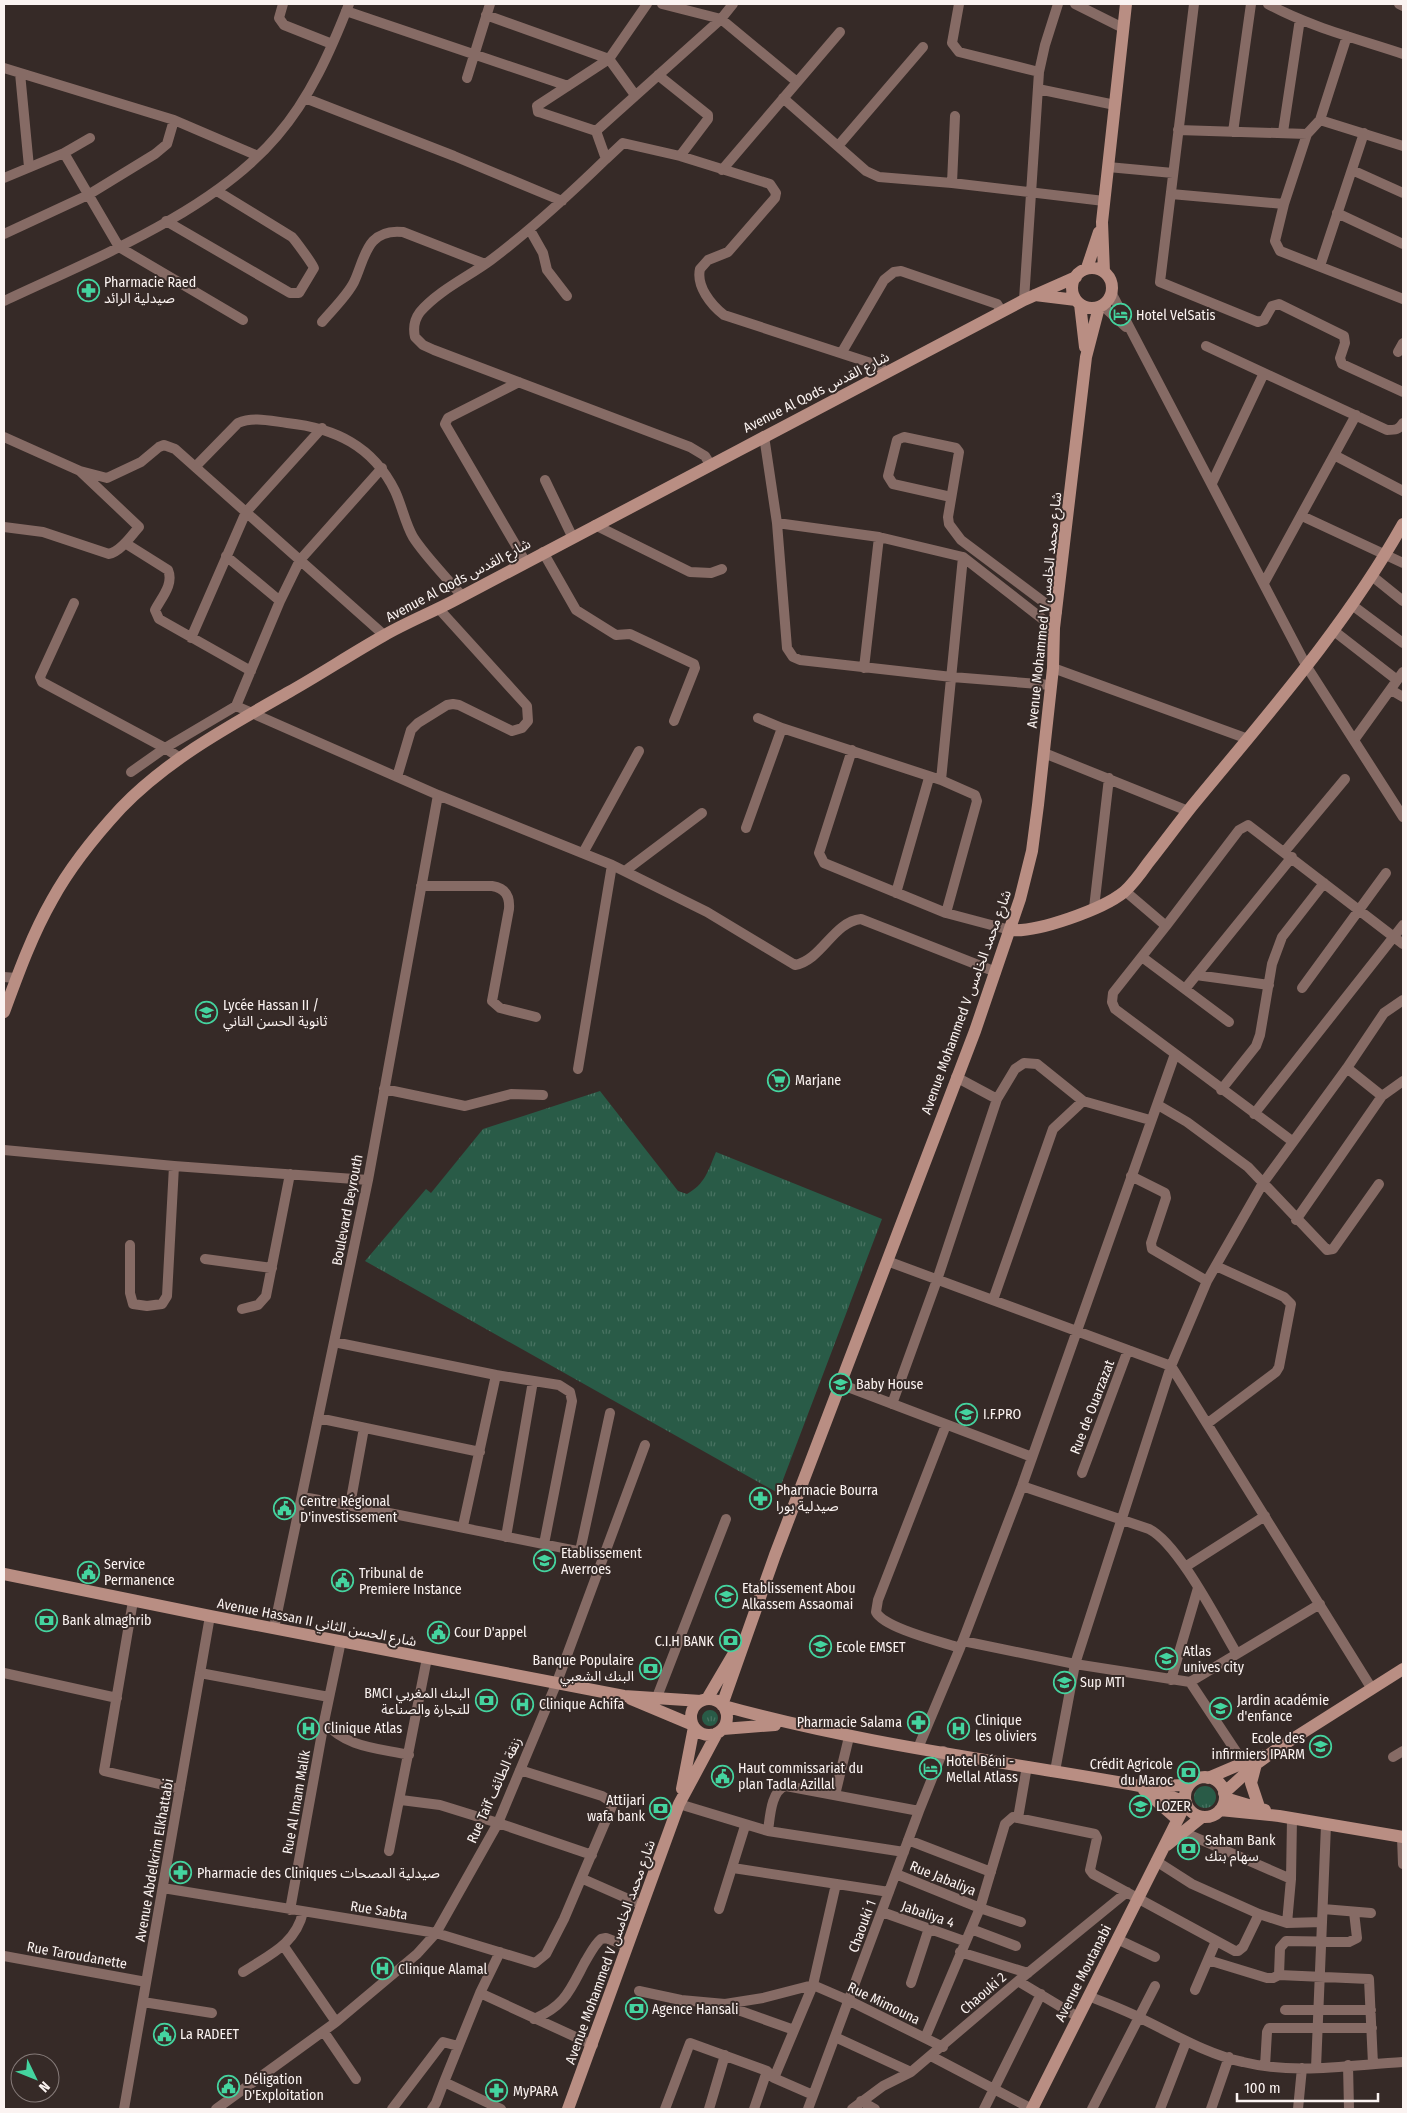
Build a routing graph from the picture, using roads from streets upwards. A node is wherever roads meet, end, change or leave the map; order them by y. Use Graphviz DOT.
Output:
graph roads {
  1 [pos="283,4"];
  2 [pos="490,4"];
  3 [pos="647,4"];
  4 [pos="662,4"];
  5 [pos="733,4"];
  6 [pos="959,4"];
  7 [pos="1058,4"];
  8 [pos="1075,4"];
  9 [pos="1126,4"];
  10 [pos="1194,4"];
  11 [pos="1251,4"];
  12 [pos="1268,4"];
  13 [pos="1399,4"];
  14 [pos="1403,6"];
  15 [pos="348,7"];
  16 [pos="486,15"];
  17 [pos="1300,18"];
  18 [pos="721,19"];
  19 [pos="1123,28"];
  20 [pos="840,32"];
  21 [pos="1346,36"];
  22 [pos="332,44"];
  23 [pos="922,48"];
  24 [pos="1403,54"];
  25 [pos="473,55"];
  26 [pos="609,59"];
  27 [pos="4,68"];
  28 [pos="1040,72"];
  29 [pos="20,73"];
  30 [pos="658,74"];
  31 [pos="467,78"];
  32 [pos="797,82"];
  33 [pos="568,86"];
  34 [pos="1038,89"];
  35 [pos="635,95"];
  36 [pos="305,98"];
  37 [pos="783,98"];
  38 [pos="1115,105"];
  39 [pos="955,116"];
  40 [pos="174,120"];
  41 [pos="1320,120"];
  42 [pos="1178,130"];
  43 [pos="596,131"];
  44 [pos="1233,132"];
  45 [pos="1283,132"];
  46 [pos="1364,133"];
  47 [pos="1306,134"];
  48 [pos="90,138"];
  49 [pos="838,146"];
  50 [pos="1403,146"];
  51 [pos="64,153"];
  52 [pos="258,156"];
  53 [pos="680,156"];
  54 [pos="606,159"];
  55 [pos="29,167"];
  56 [pos="1108,167"];
  57 [pos="722,170"];
  58 [pos="1352,170"];
  59 [pos="1173,173"];
  60 [pos="4,178"];
  61 [pos="952,183"];
  62 [pos="217,191"];
  63 [pos="1031,193"];
  64 [pos="1403,193"];
  65 [pos="1171,194"];
  66 [pos="88,195"];
  67 [pos="562,201"];
  68 [pos="1104,201"];
  69 [pos="1284,204"];
  70 [pos="1338,213"];
  71 [pos="166,221"];
  72 [pos="1102,222"];
  73 [pos="530,230"];
  74 [pos="4,234"];
  75 [pos="1403,244"];
  76 [pos="119,247"];
  77 [pos="485,264"];
  78 [pos="1320,266"];
  79 [pos="1087,268"];
  80 [pos="1104,272"];
  81 [pos="1076,276"];
  82 [pos="1112,294"];
  83 [pos="567,296"];
  84 [pos="1029,298"];
  85 [pos="1403,299"];
  86 [pos="4,301"];
  87 [pos="1078,302"];
  88 [pos="1100,306"];
  89 [pos="1002,312"];
  90 [pos="243,320"];
  91 [pos="322,322"];
  92 [pos="1130,330"];
  93 [pos="1206,346"];
  94 [pos="842,352"];
  95 [pos="1086,357"];
  96 [pos="886,372"];
  97 [pos="1264,373"];
  98 [pos="519,382"];
  99 [pos="1403,392"];
  100 [pos="1356,415"];
  101 [pos="1403,423"];
  102 [pos="322,428"];
  103 [pos="764,436"];
  104 [pos="4,437"];
  105 [pos="1334,455"];
  106 [pos="710,464"];
  107 [pos="195,467"];
  108 [pos="382,468"];
  109 [pos="80,471"];
  110 [pos="545,480"];
  111 [pos="1212,483"];
  112 [pos="1403,491"];
  113 [pos="951,497"];
  114 [pos="246,512"];
  115 [pos="1302,516"];
  116 [pos="777,522"];
  117 [pos="1403,524"];
  118 [pos="594,525"];
  119 [pos="4,527"];
  120 [pos="572,536"];
  121 [pos="879,537"];
  122 [pos="125,543"];
  123 [pos="543,552"];
  124 [pos="1386,555"];
  125 [pos="226,556"];
  126 [pos="963,557"];
  127 [pos="300,560"];
  128 [pos="525,561"];
  129 [pos="1403,563"];
  130 [pos="722,569"];
  131 [pos="1372,576"];
  132 [pos="1264,583"];
  133 [pos="462,596"];
  134 [pos="1403,600"];
  135 [pos="280,601"];
  136 [pos="74,603"];
  137 [pos="1352,605"];
  138 [pos="439,609"];
  139 [pos="1057,612"];
  140 [pos="1054,628"];
  141 [pos="1334,631"];
  142 [pos="384,635"];
  143 [pos="191,638"];
  144 [pos="1403,644"];
  145 [pos="1307,667"];
  146 [pos="864,668"];
  147 [pos="1053,668"];
  148 [pos="251,671"];
  149 [pos="1400,676"];
  150 [pos="952,677"];
  151 [pos="1051,685"];
  152 [pos="1391,690"];
  153 [pos="1403,697"];
  154 [pos="236,706"];
  155 [pos="252,713"];
  156 [pos="758,718"];
  157 [pos="674,721"];
  158 [pos="782,728"];
  159 [pos="1248,739"];
  160 [pos="1354,740"];
  161 [pos="165,748"];
  162 [pos="852,750"];
  163 [pos="639,751"];
  164 [pos="1044,753"];
  165 [pos="180,758"];
  166 [pos="131,772"];
  167 [pos="397,777"];
  168 [pos="929,778"];
  169 [pos="1109,778"];
  170 [pos="1344,779"];
  171 [pos="941,780"];
  172 [pos="438,795"];
  173 [pos="1188,811"];
  174 [pos="702,813"];
  175 [pos="1403,816"];
  176 [pos="746,828"];
  177 [pos="583,853"];
  178 [pos="1288,854"];
  179 [pos="612,865"];
  180 [pos="625,871"];
  181 [pos="1386,873"];
  182 [pos="1324,883"];
  183 [pos="421,886"];
  184 [pos="1124,891"];
  185 [pos="896,893"];
  186 [pos="1094,908"];
  187 [pos="1359,910"];
  188 [pos="946,913"];
  189 [pos="1403,925"];
  190 [pos="1166,926"];
  191 [pos="1010,930"];
  192 [pos="1394,936"];
  193 [pos="1403,944"];
  194 [pos="1142,957"];
  195 [pos="996,972"];
  196 [pos="1196,975"];
  197 [pos="10,978"];
  198 [pos="1269,985"];
  199 [pos="1302,988"];
  200 [pos="1185,989"];
  201 [pos="1403,1000"];
  202 [pos="4,1012"];
  203 [pos="536,1016"];
  204 [pos="1229,1022"];
  205 [pos="1175,1054"];
  206 [pos="1347,1068"];
  207 [pos="578,1069"];
  208 [pos="956,1077"];
  209 [pos="1403,1081"];
  210 [pos="384,1090"];
  211 [pos="1221,1090"];
  212 [pos="543,1095"];
  213 [pos="1382,1096"];
  214 [pos="997,1099"];
  215 [pos="1083,1101"];
  216 [pos="1158,1105"];
  217 [pos="1254,1114"];
  218 [pos="1150,1120"];
  219 [pos="1292,1142"];
  220 [pos="4,1150"];
  221 [pos="174,1166"];
  222 [pos="290,1174"];
  223 [pos="1132,1176"];
  224 [pos="368,1180"];
  225 [pos="1263,1183"];
  226 [pos="1379,1184"];
  227 [pos="1296,1220"];
  228 [pos="130,1245"];
  229 [pos="205,1259"];
  230 [pos="887,1261"];
  231 [pos="1216,1266"];
  232 [pos="272,1268"];
  233 [pos="937,1280"];
  234 [pos="1207,1280"];
  235 [pos="993,1300"];
  236 [pos="242,1308"];
  237 [pos="1076,1332"];
  238 [pos="334,1342"];
  239 [pos="1128,1350"];
  240 [pos="1171,1366"];
  241 [pos="496,1375"];
  242 [pos="533,1381"];
  243 [pos="840,1384"];
  244 [pos="892,1404"];
  245 [pos="610,1413"];
  246 [pos="318,1418"];
  247 [pos="1208,1423"];
  248 [pos="946,1425"];
  249 [pos="364,1428"];
  250 [pos="645,1444"];
  251 [pos="480,1452"];
  252 [pos="1032,1457"];
  253 [pos="1082,1473"];
  254 [pos="1022,1486"];
  255 [pos="302,1497"];
  256 [pos="350,1505"];
  257 [pos="1266,1516"];
  258 [pos="726,1519"];
  259 [pos="1120,1520"];
  260 [pos="463,1526"];
  261 [pos="506,1537"];
  262 [pos="544,1544"];
  263 [pos="580,1551"];
  264 [pos="604,1556"];
  265 [pos="1185,1566"];
  266 [pos="4,1574"];
  267 [pos="1198,1588"];
  268 [pos="133,1601"];
  269 [pos="1320,1604"];
  270 [pos="210,1616"];
  271 [pos="749,1626"];
  272 [pos="274,1628"];
  273 [pos="341,1640"];
  274 [pos="962,1644"];
  275 [pos="1237,1654"];
  276 [pos="427,1658"];
  277 [pos="1075,1664"];
  278 [pos="1403,1670"];
  279 [pos="4,1673"];
  280 [pos="200,1673"];
  281 [pos="1171,1680"];
  282 [pos="557,1682"];
  283 [pos="1190,1682"];
  284 [pos="1372,1689"];
  285 [pos="624,1696"];
  286 [pos="329,1697"];
  287 [pos="656,1697"];
  288 [pos="116,1698"];
  289 [pos="704,1700"];
  290 [pos="723,1706"];
  291 [pos="324,1722"];
  292 [pos="790,1724"];
  293 [pos="694,1726"];
  294 [pos="720,1731"];
  295 [pos="849,1736"];
  296 [pos="1280,1747"];
  297 [pos="918,1748"];
  298 [pos="1403,1751"];
  299 [pos="943,1752"];
  300 [pos="409,1755"];
  301 [pos="1393,1756"];
  302 [pos="1243,1762"];
  303 [pos="1256,1764"];
  304 [pos="1026,1766"];
  305 [pos="520,1770"];
  306 [pos="1055,1771"];
  307 [pos="1208,1778"];
  308 [pos="1189,1785"];
  309 [pos="1140,1786"];
  310 [pos="180,1789"];
  311 [pos="835,1795"];
  312 [pos="1225,1795"];
  313 [pos="401,1800"];
  314 [pos="1186,1803"];
  315 [pos="679,1804"];
  316 [pos="1259,1807"];
  317 [pos="1220,1810"];
  318 [pos="919,1811"];
  319 [pos="1202,1817"];
  320 [pos="1285,1817"];
  321 [pos="1018,1818"];
  322 [pos="1177,1819"];
  323 [pos="498,1823"];
  324 [pos="1326,1825"];
  325 [pos="745,1826"];
  326 [pos="768,1831"];
  327 [pos="1183,1832"];
  328 [pos="1403,1837"];
  329 [pos="908,1840"];
  330 [pos="389,1851"];
  331 [pos="904,1852"];
  332 [pos="592,1855"];
  333 [pos="1159,1856"];
  334 [pos="1403,1864"];
  335 [pos="733,1868"];
  336 [pos="991,1872"];
  337 [pos="896,1874"];
  338 [pos="583,1879"];
  339 [pos="1291,1879"];
  340 [pos="836,1884"];
  341 [pos="163,1888"];
  342 [pos="889,1892"];
  343 [pos="1133,1895"];
  344 [pos="642,1905"];
  345 [pos="719,1908"];
  346 [pos="980,1908"];
  347 [pos="1323,1909"];
  348 [pos="290,1910"];
  349 [pos="303,1912"];
  350 [pos="882,1912"];
  351 [pos="1354,1912"];
  352 [pos="1259,1914"];
  353 [pos="1371,1914"];
  354 [pos="1021,1922"];
  355 [pos="1322,1922"];
  356 [pos="1287,1923"];
  357 [pos="929,1928"];
  358 [pos="971,1929"];
  359 [pos="436,1933"];
  360 [pos="1117,1938"];
  361 [pos="964,1941"];
  362 [pos="1216,1941"];
  363 [pos="1321,1941"];
  364 [pos="283,1945"];
  365 [pos="627,1946"];
  366 [pos="1016,1946"];
  367 [pos="500,1952"];
  368 [pos="960,1952"];
  369 [pos="4,1956"];
  370 [pos="1155,1957"];
  371 [pos="1208,1960"];
  372 [pos="243,1972"];
  373 [pos="1028,1973"];
  374 [pos="1279,1975"];
  375 [pos="1320,1977"];
  376 [pos="1018,1981"];
  377 [pos="146,1982"];
  378 [pos="911,1983"];
  379 [pos="812,1985"];
  380 [pos="1155,1986"];
  381 [pos="1194,1990"];
  382 [pos="639,1991"];
  383 [pos="480,1993"];
  384 [pos="1041,1994"];
  385 [pos="1089,1996"];
  386 [pos="850,2001"];
  387 [pos="143,2002"];
  388 [pos="720,2004"];
  389 [pos="1285,2010"];
  390 [pos="1319,2010"];
  391 [pos="1371,2010"];
  392 [pos="212,2014"];
  393 [pos="1078,2017"];
  394 [pos="1138,2017"];
  395 [pos="534,2018"];
  396 [pos="336,2022"];
  397 [pos="1318,2028"];
  398 [pos="1372,2028"];
  399 [pos="794,2030"];
  400 [pos="324,2032"];
  401 [pos="836,2037"];
  402 [pos="924,2038"];
  403 [pos="1186,2042"];
  404 [pos="593,2045"];
  405 [pos="458,2046"];
  406 [pos="943,2047"];
  407 [pos="725,2055"];
  408 [pos="931,2056"];
  409 [pos="1229,2057"];
  410 [pos="1403,2062"];
  411 [pos="1373,2064"];
  412 [pos="1348,2065"];
  413 [pos="1265,2066"];
  414 [pos="1302,2068"];
  415 [pos="1316,2068"];
  416 [pos="911,2072"];
  417 [pos="770,2075"];
  418 [pos="356,2079"];
  419 [pos="444,2082"];
  420 [pos="994,2087"];
  421 [pos="813,2095"];
  422 [pos="861,2102"];
  423 [pos="124,2109"];
  424 [pos="216,2109"];
  425 [pos="392,2109"];
  426 [pos="432,2109"];
  427 [pos="501,2109"];
  428 [pos="568,2109"];
  429 [pos="664,2109"];
  430 [pos="709,2109"];
  431 [pos="754,2109"];
  432 [pos="808,2109"];
  433 [pos="852,2109"];
  434 [pos="875,2109"];
  435 [pos="984,2109"];
  436 [pos="1032,2109"];
  437 [pos="1092,2109"];
  438 [pos="1160,2109"];
  439 [pos="1211,2109"];
  440 [pos="1298,2109"];
  441 [pos="1348,2109"];
  1 -- 22 [label="street"];
  2 -- 16 [label="street"];
  3 -- 26 [label="street"];
  4 -- 18 [label="street"];
  5 -- 18 [label="street"];
  6 -- 28 [label="street"];
  7 -- 28 [label="street"];
  8 -- 19 [label="street"];
  9 -- 19 [label="street"];
  10 -- 42 [label="street"];
  11 -- 44 [label="street"];
  12 -- 17 [label="street"];
  13 -- 14 [label="street"];
  15 -- 22 [label="street"];
  15 -- 25 [label="street"];
  16 -- 25 [label="street"];
  16 -- 26 [label="street"];
  17 -- 21 [label="street"];
  17 -- 45 [label="street"];
  18 -- 30 [label="street"];
  18 -- 32 [label="street"];
  19 -- 38 [label="street"];
  20 -- 32 [label="street"];
  21 -- 24 [label="street"];
  21 -- 41 [label="street"];
  22 -- 36 [label="street"];
  23 -- 49 [label="street"];
  25 -- 31 [label="street"];
  25 -- 33 [label="street"];
  26 -- 33 [label="street"];
  26 -- 35 [label="street"];
  27 -- 29 [label="street"];
  28 -- 34 [label="street"];
  29 -- 40 [label="street"];
  29 -- 55 [label="street"];
  30 -- 35 [label="street"];
  30 -- 53 [label="street"];
  32 -- 37 [label="street"];
  33 -- 43 [label="street"];
  34 -- 38 [label="street"];
  34 -- 63 [label="street"];
  35 -- 43 [label="street"];
  36 -- 52 [label="street"];
  36 -- 67 [label="street"];
  37 -- 49 [label="street"];
  37 -- 57 [label="street"];
  38 -- 56 [label="street"];
  39 -- 61 [label="street"];
  40 -- 52 [label="street"];
  40 -- 66 [label="street"];
  41 -- 46 [label="street"];
  41 -- 47 [label="street"];
  42 -- 44 [label="street"];
  42 -- 59 [label="street"];
  43 -- 54 [label="street"];
  44 -- 45 [label="street"];
  45 -- 47 [label="street"];
  46 -- 50 [label="street"];
  46 -- 58 [label="street"];
  47 -- 69 [label="street"];
  48 -- 51 [label="street"];
  49 -- 61 [label="street"];
  51 -- 55 [label="street"];
  51 -- 66 [label="street"];
  52 -- 62 [label="street"];
  53 -- 54 [label="street"];
  53 -- 57 [label="street"];
  54 -- 67 [label="street"];
  55 -- 60 [label="street"];
  56 -- 59 [label="street"];
  56 -- 68 [label="street"];
  57 -- 94 [label="street"];
  58 -- 64 [label="street"];
  58 -- 70 [label="street"];
  59 -- 65 [label="street"];
  61 -- 63 [label="street"];
  62 -- 71 [label="street"];
  62 -- 71 [label="street"];
  63 -- 68 [label="street"];
  63 -- 84 [label="street"];
  65 -- 69 [label="street"];
  65 -- 99 [label="street"];
  66 -- 74 [label="street"];
  66 -- 76 [label="street"];
  67 -- 73 [label="street"];
  68 -- 72 [label="street"];
  69 -- 78 [label="street"];
  70 -- 75 [label="street"];
  70 -- 78 [label="street"];
  71 -- 76 [label="street"];
  72 -- 79 [label="street"];
  72 -- 80 [label="street"];
  73 -- 77 [label="street"];
  73 -- 83 [label="street"];
  76 -- 86 [label="street"];
  76 -- 90 [label="street"];
  77 -- 91 [label="street"];
  77 -- 98 [label="street"];
  78 -- 85 [label="street"];
  79 -- 80 [label="street"];
  79 -- 81 [label="street"];
  80 -- 82 [label="street"];
  81 -- 84 [label="street, Avenue Al Qods شارع القدس"];
  81 -- 87 [label="street"];
  82 -- 88 [label="street"];
  82 -- 92 [label="street"];
  84 -- 87 [label="street"];
  84 -- 89 [label="street, Avenue Al Qods شارع القدس"];
  87 -- 88 [label="street"];
  87 -- 95 [label="street, Avenue Mohammed V شارع محمد الخامس"];
  88 -- 92 [label="street"];
  88 -- 95 [label="street, Avenue Mohammed V شارع محمد الخامس"];
  89 -- 94 [label="street"];
  89 -- 96 [label="street, Avenue Al Qods شارع القدس"];
  92 -- 111 [label="street"];
  93 -- 97 [label="street"];
  94 -- 96 [label="street"];
  95 -- 139 [label="street, Avenue Mohammed V شارع محمد الخامس"];
  96 -- 103 [label="street, Avenue Al Qods شارع القدس"];
  97 -- 100 [label="street"];
  97 -- 111 [label="street"];
  98 -- 106 [label="street"];
  98 -- 128 [label="street"];
  100 -- 101 [label="street"];
  100 -- 105 [label="street"];
  102 -- 107 [label="street"];
  102 -- 108 [label="street"];
  102 -- 114 [label="street"];
  103 -- 106 [label="street, Avenue Al Qods شارع القدس"];
  103 -- 116 [label="street"];
  104 -- 109 [label="street"];
  105 -- 112 [label="street"];
  105 -- 115 [label="street"];
  106 -- 118 [label="street, Avenue Al Qods شارع القدس"];
  107 -- 109 [label="street"];
  107 -- 114 [label="street"];
  108 -- 127 [label="street"];
  108 -- 133 [label="street"];
  109 -- 122 [label="street"];
  110 -- 120 [label="street"];
  111 -- 132 [label="street"];
  113 -- 113 [label="street"];
  113 -- 139 [label="street"];
  114 -- 125 [label="street"];
  114 -- 127 [label="street"];
  115 -- 124 [label="street"];
  115 -- 132 [label="street"];
  116 -- 121 [label="street"];
  116 -- 146 [label="street"];
  117 -- 124 [label="street"];
  118 -- 120 [label="street, Avenue Al Qods شارع القدس"];
  118 -- 130 [label="street"];
  119 -- 122 [label="street"];
  120 -- 123 [label="street, Avenue Al Qods شارع القدس"];
  121 -- 126 [label="street"];
  121 -- 146 [label="street"];
  122 -- 143 [label="street"];
  123 -- 128 [label="street, Avenue Al Qods شارع القدس"];
  123 -- 157 [label="street"];
  124 -- 129 [label="street"];
  124 -- 131 [label="street"];
  125 -- 135 [label="street"];
  125 -- 143 [label="street"];
  126 -- 140 [label="street"];
  126 -- 150 [label="street"];
  127 -- 135 [label="street"];
  127 -- 142 [label="street"];
  128 -- 133 [label="street, Avenue Al Qods شارع القدس"];
  131 -- 134 [label="street"];
  131 -- 137 [label="street"];
  132 -- 145 [label="street"];
  133 -- 138 [label="street, Avenue Al Qods شارع القدس"];
  135 -- 148 [label="street"];
  136 -- 161 [label="street"];
  137 -- 141 [label="street"];
  137 -- 144 [label="street"];
  138 -- 142 [label="street, Avenue Al Qods شارع القدس"];
  138 -- 167 [label="street"];
  139 -- 140 [label="street, Avenue Mohammed V شارع محمد الخامس"];
  140 -- 147 [label="street, Avenue Mohammed V شارع محمد الخامس"];
  141 -- 145 [label="street"];
  141 -- 149 [label="street"];
  142 -- 155 [label="street, Avenue Al Qods شارع القدس"];
  143 -- 148 [label="street"];
  145 -- 159 [label="street"];
  145 -- 160 [label="street"];
  146 -- 150 [label="street"];
  147 -- 151 [label="street, Avenue Mohammed V شارع محمد الخامس"];
  147 -- 159 [label="street"];
  148 -- 154 [label="street"];
  149 -- 152 [label="street"];
  150 -- 151 [label="street"];
  150 -- 171 [label="street"];
  151 -- 164 [label="street, Avenue Mohammed V شارع محمد الخامس"];
  152 -- 153 [label="street"];
  152 -- 160 [label="street"];
  154 -- 155 [label="street"];
  154 -- 161 [label="street"];
  155 -- 165 [label="street, Avenue Al Qods شارع القدس"];
  155 -- 167 [label="street"];
  156 -- 158 [label="street"];
  158 -- 162 [label="street"];
  158 -- 176 [label="street"];
  159 -- 173 [label="street"];
  160 -- 175 [label="street"];
  161 -- 165 [label="street"];
  161 -- 166 [label="street"];
  162 -- 168 [label="street"];
  162 -- 185 [label="street"];
  163 -- 177 [label="street"];
  164 -- 169 [label="street"];
  164 -- 191 [label="street, Avenue Mohammed V شارع محمد الخامس"];
  165 -- 197 [label="street, Avenue Al Qods شارع القدس"];
  167 -- 172 [label="street"];
  168 -- 171 [label="street"];
  168 -- 185 [label="street"];
  169 -- 173 [label="street"];
  169 -- 186 [label="street"];
  170 -- 178 [label="street"];
  171 -- 188 [label="street"];
  172 -- 177 [label="street"];
  172 -- 183 [label="street, Boulevard Beyrouth"];
  173 -- 184 [label="street"];
  174 -- 180 [label="street"];
  177 -- 179 [label="street"];
  178 -- 182 [label="street"];
  178 -- 190 [label="street"];
  178 -- 196 [label="street"];
  179 -- 180 [label="street"];
  179 -- 207 [label="street"];
  180 -- 195 [label="street"];
  181 -- 187 [label="street"];
  182 -- 187 [label="street"];
  182 -- 198 [label="street"];
  183 -- 203 [label="street"];
  183 -- 210 [label="street, Boulevard Beyrouth"];
  184 -- 186 [label="street"];
  184 -- 190 [label="street"];
  185 -- 188 [label="street"];
  186 -- 191 [label="street"];
  187 -- 192 [label="street"];
  187 -- 199 [label="street"];
  188 -- 191 [label="street"];
  189 -- 192 [label="street"];
  190 -- 194 [label="street"];
  191 -- 195 [label="street, Avenue Mohammed V شارع محمد الخامس"];
  192 -- 193 [label="street"];
  192 -- 217 [label="street"];
  194 -- 200 [label="street"];
  194 -- 205 [label="street"];
  195 -- 208 [label="street, Avenue Mohammed V شارع محمد الخامس"];
  196 -- 198 [label="street"];
  196 -- 200 [label="street"];
  197 -- 202 [label="street, Avenue Al Qods شارع القدس"];
  198 -- 211 [label="street"];
  200 -- 204 [label="street"];
  201 -- 206 [label="street"];
  205 -- 211 [label="street"];
  205 -- 216 [label="street"];
  206 -- 213 [label="street"];
  206 -- 219 [label="street"];
  208 -- 214 [label="street"];
  208 -- 230 [label="street, Avenue Mohammed V شارع محمد الخامس"];
  209 -- 213 [label="street"];
  210 -- 212 [label="street"];
  210 -- 224 [label="street, Boulevard Beyrouth"];
  211 -- 217 [label="street"];
  213 -- 227 [label="street"];
  214 -- 215 [label="street"];
  214 -- 233 [label="street"];
  215 -- 218 [label="street"];
  215 -- 235 [label="street"];
  216 -- 218 [label="street"];
  216 -- 225 [label="street"];
  217 -- 219 [label="street"];
  218 -- 223 [label="street"];
  219 -- 225 [label="street"];
  220 -- 221 [label="street"];
  221 -- 222 [label="street"];
  221 -- 228 [label="street"];
  222 -- 224 [label="street"];
  222 -- 232 [label="street"];
  223 -- 234 [label="street"];
  223 -- 237 [label="street"];
  224 -- 238 [label="street, Boulevard Beyrouth"];
  225 -- 227 [label="street"];
  225 -- 231 [label="street"];
  226 -- 227 [label="street"];
  229 -- 232 [label="street"];
  230 -- 233 [label="street"];
  230 -- 243 [label="street, Avenue Mohammed V شارع محمد الخامس"];
  231 -- 234 [label="street"];
  231 -- 247 [label="street"];
  232 -- 236 [label="street"];
  233 -- 235 [label="street"];
  233 -- 244 [label="street"];
  234 -- 240 [label="street"];
  235 -- 237 [label="street"];
  237 -- 239 [label="street"];
  237 -- 252 [label="street"];
  238 -- 241 [label="street"];
  238 -- 246 [label="street, Boulevard Beyrouth"];
  239 -- 240 [label="street"];
  239 -- 253 [label="street, Rue de Ouarzazat"];
  240 -- 247 [label="street"];
  240 -- 259 [label="street"];
  241 -- 242 [label="street"];
  241 -- 251 [label="street"];
  242 -- 261 [label="street"];
  242 -- 262 [label="street"];
  243 -- 244 [label="street"];
  243 -- 271 [label="street, Avenue Mohammed V شارع محمد الخامس"];
  244 -- 248 [label="street"];
  245 -- 263 [label="street"];
  246 -- 249 [label="street"];
  246 -- 255 [label="street, Boulevard Beyrouth"];
  247 -- 257 [label="street"];
  248 -- 252 [label="street"];
  248 -- 274 [label="street"];
  249 -- 251 [label="street"];
  249 -- 256 [label="street"];
  250 -- 264 [label="street, Rue Taïf زنقة الطائف"];
  251 -- 260 [label="street"];
  252 -- 254 [label="street"];
  254 -- 259 [label="street"];
  254 -- 274 [label="street"];
  255 -- 256 [label="street"];
  255 -- 272 [label="street, Boulevard Beyrouth"];
  256 -- 260 [label="street"];
  257 -- 265 [label="street"];
  257 -- 269 [label="street"];
  258 -- 287 [label="street"];
  259 -- 265 [label="street"];
  259 -- 277 [label="street"];
  260 -- 261 [label="street"];
  261 -- 262 [label="street"];
  262 -- 263 [label="street"];
  263 -- 264 [label="street"];
  264 -- 282 [label="street, Rue Taïf زنقة الطائف"];
  265 -- 267 [label="street"];
  266 -- 268 [label="street, Avenue Hassan II شارع الحسن الثاني"];
  267 -- 275 [label="street"];
  267 -- 281 [label="street"];
  268 -- 270 [label="street, Avenue Hassan II شارع الحسن الثاني"];
  268 -- 288 [label="street"];
  269 -- 275 [label="street"];
  269 -- 284 [label="street"];
  270 -- 272 [label="street, Avenue Hassan II شارع الحسن الثاني"];
  270 -- 280 [label="street, Avenue Abdelkrim Elkhattabi"];
  271 -- 289 [label="street"];
  271 -- 290 [label="street"];
  272 -- 273 [label="street, Avenue Hassan II شارع الحسن الثاني"];
  273 -- 276 [label="street, Avenue Hassan II شارع الحسن الثاني"];
  273 -- 286 [label="street, Rue Al Imam Malik"];
  274 -- 277 [label="street"];
  274 -- 297 [label="street"];
  275 -- 283 [label="street"];
  276 -- 282 [label="street, Avenue Hassan II شارع الحسن الثاني"];
  276 -- 300 [label="street"];
  277 -- 281 [label="street"];
  277 -- 306 [label="street"];
  278 -- 284 [label="street"];
  279 -- 288 [label="street"];
  280 -- 286 [label="street"];
  280 -- 310 [label="street, Avenue Abdelkrim Elkhattabi"];
  281 -- 283 [label="street"];
  282 -- 285 [label="street, Avenue Hassan II شارع الحسن الثاني"];
  282 -- 305 [label="street, Rue Taïf زنقة الطائف"];
  283 -- 302 [label="street"];
  284 -- 296 [label="street"];
  285 -- 287 [label="street, Avenue Hassan II شارع الحسن الثاني"];
  285 -- 293 [label="street, Avenue Hassan II شارع الحسن الثاني"];
  286 -- 291 [label="street, Rue Al Imam Malik"];
  287 -- 289 [label="street, Avenue Hassan II شارع الحسن الثاني"];
  288 -- 310 [label="street"];
  289 -- 290 [label="street"];
  289 -- 293 [label="street"];
  290 -- 292 [label="street"];
  290 -- 294 [label="street"];
  291 -- 300 [label="street"];
  291 -- 348 [label="street, Rue Al Imam Malik"];
  292 -- 294 [label="street"];
  292 -- 295 [label="street"];
  293 -- 294 [label="street"];
  293 -- 315 [label="street"];
  294 -- 315 [label="street"];
  295 -- 297 [label="street"];
  295 -- 311 [label="street"];
  296 -- 302 [label="street"];
  296 -- 303 [label="street"];
  297 -- 299 [label="street"];
  298 -- 301 [label="street"];
  299 -- 304 [label="street"];
  299 -- 318 [label="street, Chaouki 1"];
  300 -- 313 [label="street"];
  302 -- 307 [label="street"];
  303 -- 312 [label="street"];
  303 -- 316 [label="street"];
  304 -- 306 [label="street"];
  304 -- 321 [label="street"];
  305 -- 323 [label="street, Rue Taïf زنقة الطائف"];
  305 -- 332 [label="street"];
  306 -- 309 [label="street"];
  307 -- 308 [label="street"];
  307 -- 312 [label="street"];
  308 -- 309 [label="street"];
  308 -- 314 [label="street"];
  309 -- 314 [label="street"];
  309 -- 322 [label="street"];
  310 -- 341 [label="street, Avenue Abdelkrim Elkhattabi"];
  311 -- 318 [label="street"];
  311 -- 326 [label="street"];
  312 -- 316 [label="street"];
  312 -- 317 [label="street"];
  313 -- 323 [label="street"];
  313 -- 330 [label="street"];
  314 -- 319 [label="street"];
  314 -- 322 [label="street, Avenue Moutanabi"];
  315 -- 325 [label="street"];
  315 -- 344 [label="street, Avenue Mohammed V شارع محمد الخامس"];
  316 -- 320 [label="street"];
  317 -- 319 [label="street"];
  317 -- 320 [label="street"];
  318 -- 329 [label="street, Chaouki 1"];
  319 -- 327 [label="street"];
  320 -- 324 [label="street"];
  320 -- 339 [label="street"];
  321 -- 336 [label="street, Rue Jabaliya"];
  321 -- 343 [label="street"];
  322 -- 333 [label="street, Avenue Moutanabi"];
  323 -- 332 [label="street"];
  323 -- 359 [label="street, Rue Taïf زنقة الطائف"];
  324 -- 328 [label="street"];
  324 -- 347 [label="street"];
  325 -- 326 [label="street"];
  325 -- 335 [label="street"];
  326 -- 331 [label="street"];
  327 -- 333 [label="street"];
  327 -- 339 [label="street"];
  328 -- 334 [label="street"];
  329 -- 331 [label="street, Chaouki 1"];
  329 -- 336 [label="street, Rue Jabaliya"];
  331 -- 337 [label="street, Chaouki 1"];
  332 -- 338 [label="street"];
  333 -- 343 [label="street, Avenue Moutanabi"];
  333 -- 352 [label="street"];
  335 -- 340 [label="street"];
  335 -- 345 [label="street"];
  336 -- 346 [label="street, Rue Jabaliya"];
  337 -- 342 [label="street, Chaouki 1"];
  337 -- 346 [label="street, Rue Jabaliya"];
  338 -- 344 [label="street"];
  338 -- 367 [label="street, Rue Sabta"];
  339 -- 356 [label="street"];
  340 -- 342 [label="street"];
  340 -- 379 [label="street"];
  341 -- 348 [label="street, Rue Sabta"];
  341 -- 377 [label="street, Avenue Abdelkrim Elkhattabi"];
  342 -- 350 [label="street, Chaouki 1"];
  343 -- 360 [label="street, Avenue Moutanabi"];
  343 -- 362 [label="street"];
  343 -- 373 [label="street, Chaouki 2"];
  344 -- 365 [label="street, Avenue Mohammed V شارع محمد الخامس"];
  346 -- 354 [label="street, Rue Jabaliya"];
  346 -- 358 [label="street, Rue Jabaliya"];
  347 -- 351 [label="street"];
  347 -- 355 [label="street"];
  348 -- 349 [label="street, Rue Sabta"];
  349 -- 359 [label="street, Rue Sabta"];
  349 -- 364 [label="street"];
  350 -- 357 [label="street, Jabaliya 4"];
  350 -- 386 [label="street, Chaouki 1"];
  351 -- 353 [label="street"];
  351 -- 363 [label="street"];
  352 -- 356 [label="street"];
  352 -- 362 [label="street"];
  355 -- 356 [label="street"];
  355 -- 363 [label="street"];
  357 -- 361 [label="street, Jabaliya 4"];
  357 -- 378 [label="street"];
  358 -- 361 [label="street, Rue Jabaliya"];
  358 -- 366 [label="street"];
  359 -- 367 [label="street, Rue Sabta"];
  359 -- 396 [label="street, Rue Taïf زنقة الطائف"];
  360 -- 370 [label="street"];
  360 -- 385 [label="street, Avenue Moutanabi"];
  361 -- 368 [label="street, Rue Jabaliya"];
  362 -- 371 [label="street"];
  363 -- 374 [label="street"];
  363 -- 375 [label="street"];
  364 -- 372 [label="street"];
  364 -- 396 [label="street"];
  365 -- 395 [label="street"];
  365 -- 404 [label="street, Avenue Mohammed V شارع محمد الخامس"];
  367 -- 383 [label="street"];
  368 -- 373 [label="street"];
  368 -- 402 [label="street, Rue Jabaliya"];
  369 -- 377 [label="street, Rue Taroudanette"];
  371 -- 374 [label="street"];
  371 -- 381 [label="street"];
  373 -- 376 [label="street, Chaouki 2"];
  374 -- 375 [label="street"];
  375 -- 390 [label="street"];
  375 -- 391 [label="street"];
  376 -- 384 [label="street"];
  376 -- 406 [label="street, Chaouki 2"];
  377 -- 387 [label="street, Avenue Abdelkrim Elkhattabi"];
  379 -- 386 [label="street, Rue Mimouna"];
  379 -- 388 [label="street"];
  379 -- 399 [label="street"];
  380 -- 394 [label="street"];
  382 -- 388 [label="street"];
  383 -- 395 [label="street"];
  383 -- 405 [label="street"];
  384 -- 393 [label="street"];
  384 -- 420 [label="street"];
  385 -- 393 [label="street, Avenue Moutanabi"];
  385 -- 394 [label="street"];
  386 -- 401 [label="street, Chaouki 1"];
  386 -- 402 [label="street, Rue Mimouna"];
  387 -- 392 [label="street"];
  387 -- 423 [label="street, Avenue Abdelkrim Elkhattabi"];
  388 -- 399 [label="street"];
  389 -- 390 [label="street"];
  390 -- 391 [label="street"];
  390 -- 397 [label="street"];
  391 -- 398 [label="street"];
  393 -- 436 [label="street, Avenue Moutanabi"];
  394 -- 403 [label="street"];
  394 -- 437 [label="street"];
  395 -- 404 [label="street"];
  396 -- 400 [label="street, Rue Taïf زنقة الطائف"];
  397 -- 398 [label="street"];
  397 -- 413 [label="street"];
  397 -- 415 [label="street"];
  398 -- 411 [label="street"];
  399 -- 417 [label="street"];
  400 -- 418 [label="street"];
  400 -- 424 [label="street, Rue Taïf زنقة الطائف"];
  401 -- 416 [label="street"];
  401 -- 421 [label="street, Chaouki 1"];
  402 -- 406 [label="street, Rue Mimouna"];
  403 -- 409 [label="street"];
  403 -- 438 [label="street"];
  404 -- 428 [label="street, Avenue Mohammed V شارع محمد الخامس"];
  405 -- 419 [label="street"];
  405 -- 425 [label="street"];
  406 -- 408 [label="street, Chaouki 2"];
  407 -- 417 [label="street"];
  407 -- 429 [label="street"];
  407 -- 430 [label="street"];
  408 -- 416 [label="street, Chaouki 2"];
  408 -- 420 [label="street"];
  409 -- 413 [label="street"];
  409 -- 439 [label="street"];
  410 -- 411 [label="street"];
  411 -- 412 [label="street"];
  412 -- 415 [label="street"];
  412 -- 441 [label="street"];
  413 -- 414 [label="street"];
  414 -- 415 [label="street"];
  414 -- 440 [label="street"];
  416 -- 422 [label="street, Chaouki 2"];
  417 -- 421 [label="street"];
  417 -- 431 [label="street"];
  419 -- 426 [label="street"];
  419 -- 427 [label="street"];
  420 -- 435 [label="street"];
  420 -- 436 [label="street"];
  421 -- 432 [label="street, Chaouki 1"];
  422 -- 433 [label="street, Chaouki 2"];
  422 -- 434 [label="street"];
}
